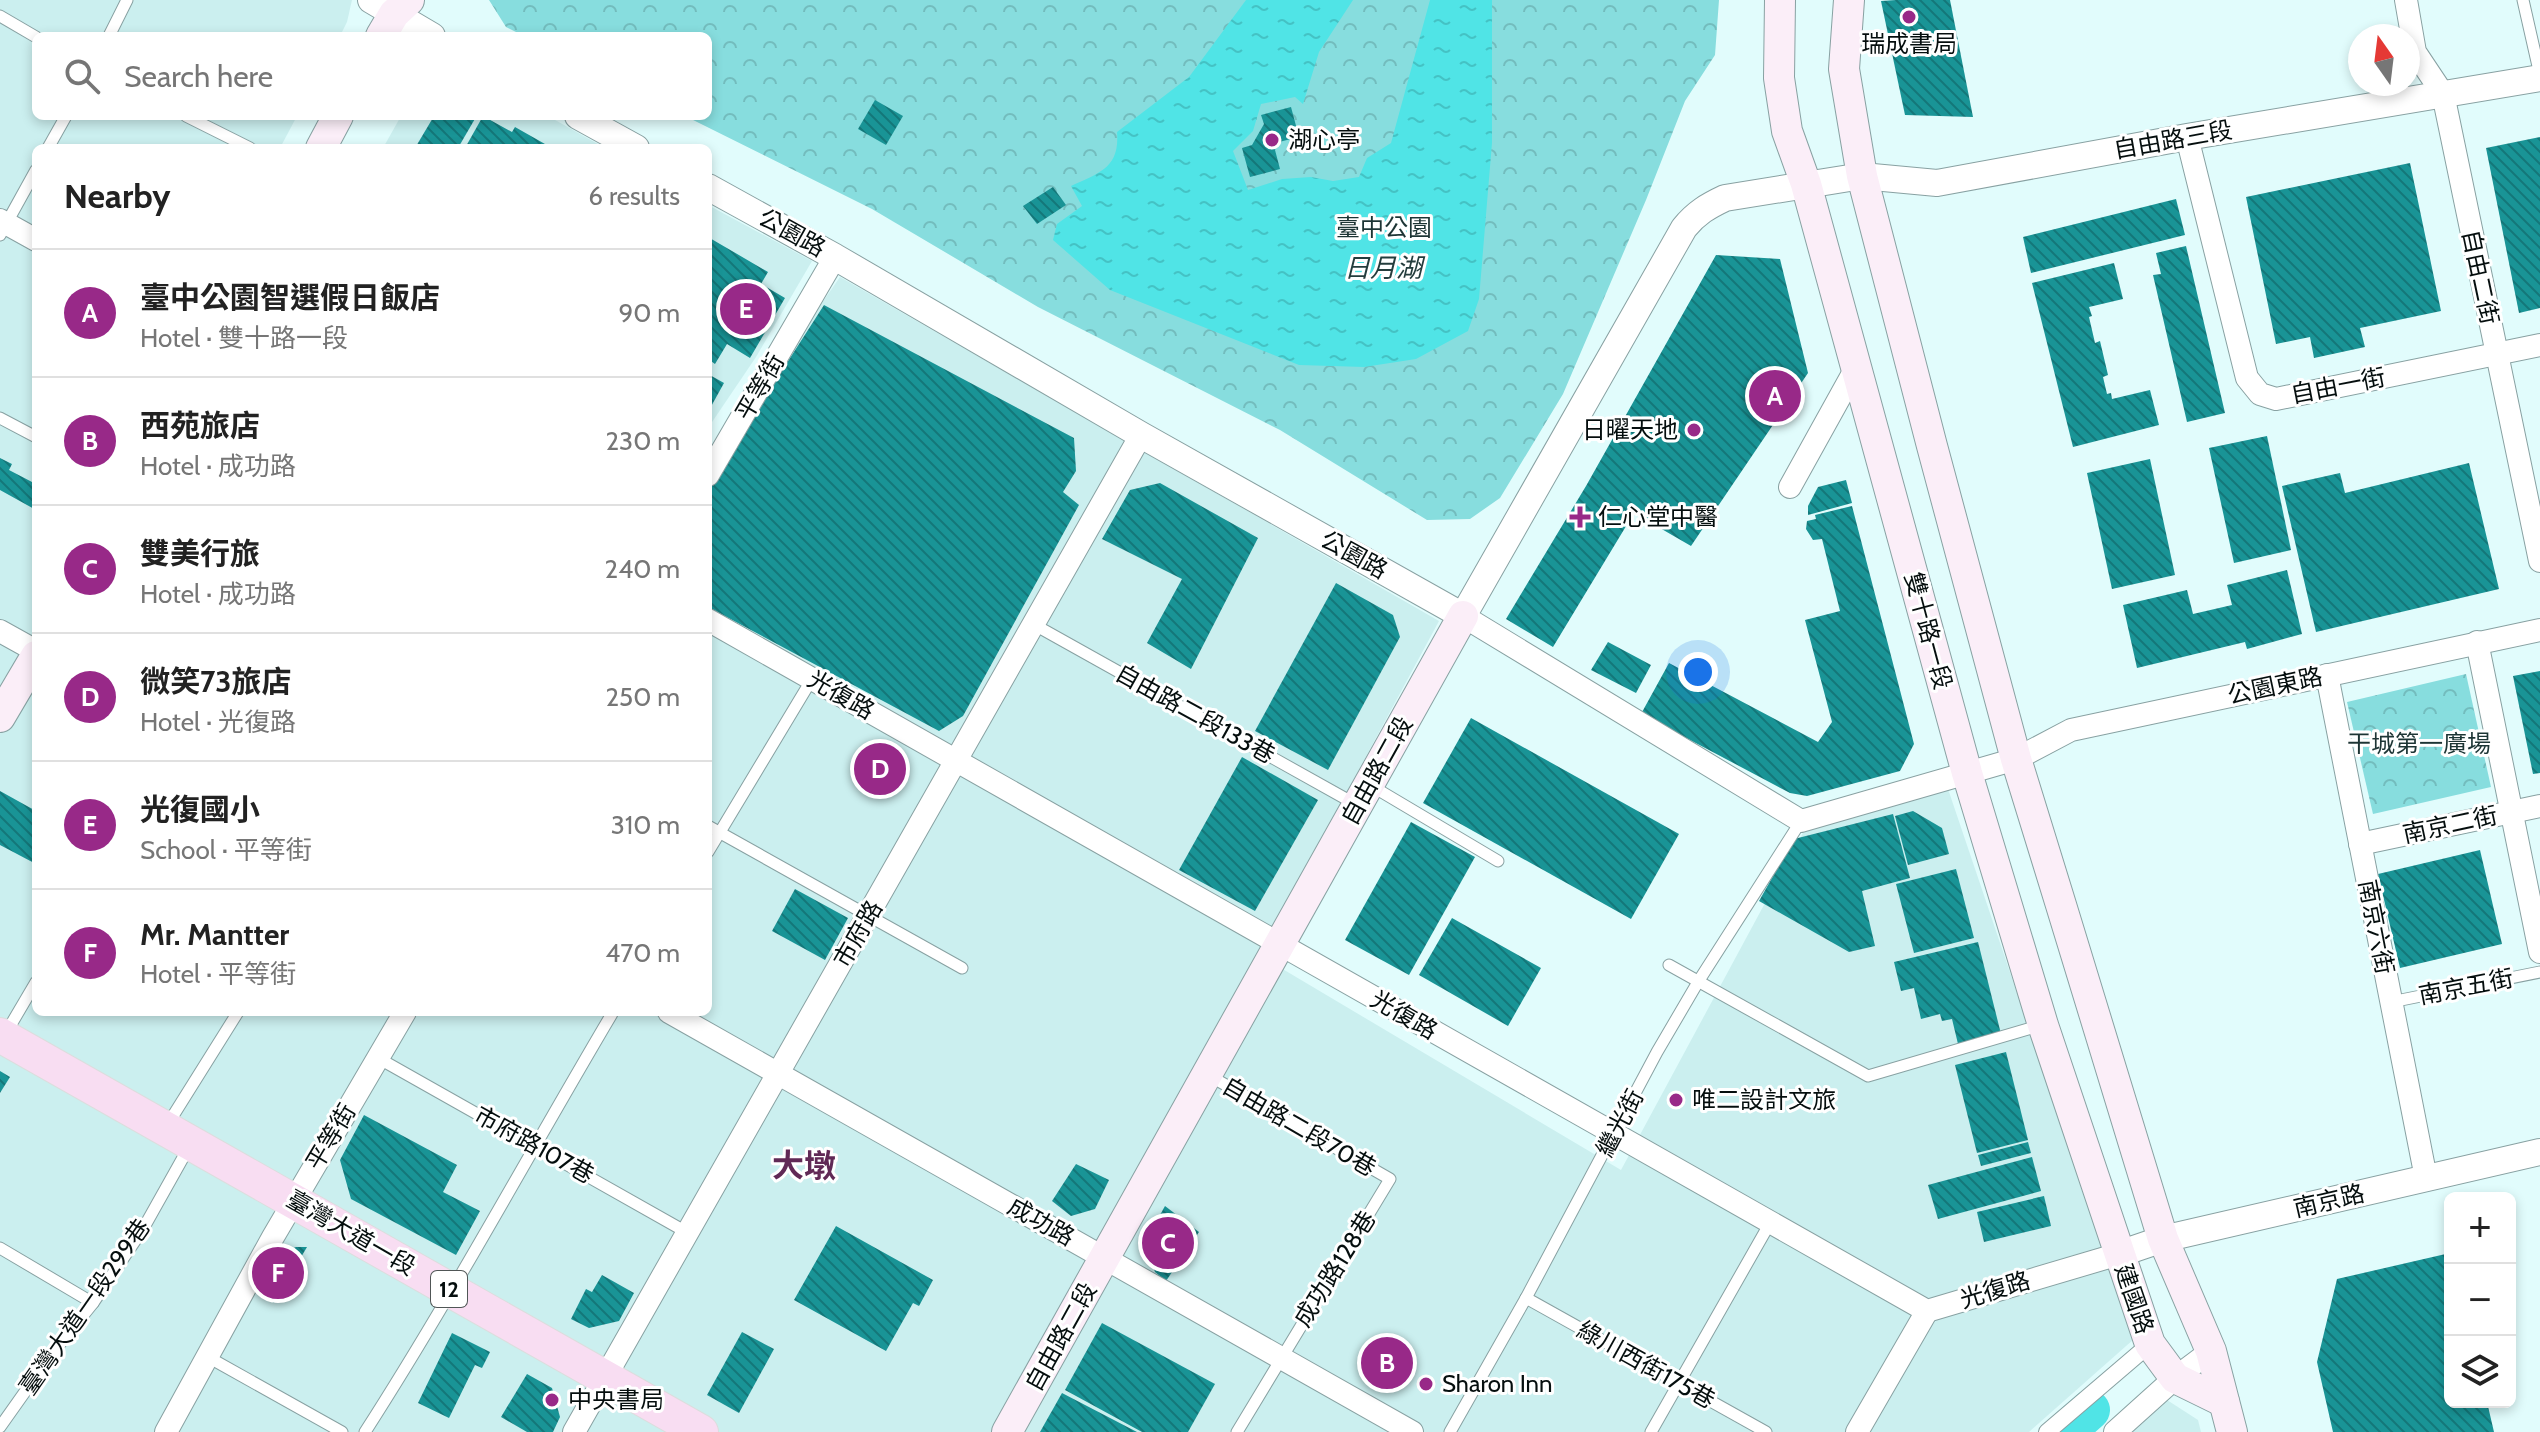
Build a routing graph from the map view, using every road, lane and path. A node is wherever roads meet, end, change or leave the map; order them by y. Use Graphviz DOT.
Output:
graph roads {
  1 [pos="127,0"];
  2 [pos="1780,0"];
  3 [pos="1849,0"];
  4 [pos="2406,0"];
  5 [pos="2523,0"];
  6 [pos="390,10"];
  7 [pos="0,16"];
  8 [pos="111,32"];
  9 [pos="426,32"];
  10 [pos="32,35"];
  11 [pos="2540,76"];
  12 [pos="2443,94"];
  13 [pos="64,120"];
  14 [pos="194,120"];
  15 [pos="336,120"];
  16 [pos="585,120"];
  17 [pos="2187,137"];
  18 [pos="50,144"];
  19 [pos="242,144"];
  20 [pos="323,144"];
  21 [pos="629,144"];
  22 [pos="1862,176"];
  23 [pos="32,177"];
  24 [pos="1806,184"];
  25 [pos="712,189"];
  26 [pos="2,226"];
  27 [pos="32,238"];
  28 [pos="835,257"];
  29 [pos="2540,345"];
  30 [pos="2496,355"];
  31 [pos="1856,368"];
  32 [pos="0,418"];
  33 [pos="32,435"];
  34 [pos="1141,435"];
  35 [pos="712,468"];
  36 [pos="1790,487"];
  37 [pos="2540,561"];
  38 [pos="1463,616"];
  39 [pos="712,622"];
  40 [pos="1032,623"];
  41 [pos="2540,630"];
  42 [pos="0,631"];
  43 [pos="2477,642"];
  44 [pos="32,651"];
  45 [pos="32,661"];
  46 [pos="2327,675"];
  47 [pos="812,679"];
  48 [pos="0,717"];
  49 [pos="2016,759"];
  50 [pos="956,761"];
  51 [pos="1967,773"];
  52 [pos="1364,795"];
  53 [pos="2540,806"];
  54 [pos="2512,812"];
  55 [pos="1801,821"];
  56 [pos="712,828"];
  57 [pos="720,832"];
  58 [pos="2360,844"];
  59 [pos="712,845"];
  60 [pos="1498,861"];
  61 [pos="868,916"];
  62 [pos="1280,945"];
  63 [pos="2540,952"];
  64 [pos="1669,965"];
  65 [pos="962,968"];
  66 [pos="2540,972"];
  67 [pos="1698,982"];
  68 [pos="32,988"];
  69 [pos="2391,1002"];
  70 [pos="236,1016"];
  71 [pos="403,1016"];
  72 [pos="611,1016"];
  73 [pos="676,1016"];
  74 [pos="2043,1025"];
  75 [pos="2,1036"];
  76 [pos="378,1058"];
  77 [pos="778,1074"];
  78 [pos="1208,1075"];
  79 [pos="1614,1135"];
  80 [pos="178,1136"];
  81 [pos="534,1144"];
  82 [pos="2540,1152"];
  83 [pos="2426,1178"];
  84 [pos="1390,1179"];
  85 [pos="294,1200"];
  86 [pos="1770,1223"];
  87 [pos="688,1233"];
  88 [pos="2163,1239"];
  89 [pos="0,1248"];
  90 [pos="2119,1254"];
  91 [pos="1105,1258"];
  92 [pos="453,1291"];
  93 [pos="1526,1298"];
  94 [pos="93,1303"];
  95 [pos="1927,1311"];
  96 [pos="2150,1344"];
  97 [pos="2211,1351"];
  98 [pos="208,1357"];
  99 [pos="1279,1359"];
  100 [pos="605,1378"];
  101 [pos="2175,1378"];
  102 [pos="1678,1384"];
  103 [pos="2224,1402"];
  104 [pos="0,1427"];
  105 [pos="166,1432"];
  106 [pos="342,1432"];
  107 [pos="365,1432"];
  108 [pos="574,1432"];
  109 [pos="701,1432"];
  110 [pos="1007,1432"];
  111 [pos="1237,1432"];
  112 [pos="1412,1432"];
  113 [pos="1450,1432"];
  114 [pos="1651,1432"];
  115 [pos="1766,1432"];
  116 [pos="1857,1432"];
  117 [pos="2047,1432"];
  118 [pos="2115,1432"];
  119 [pos="2232,1432"];
  1 -- 8 [label="lane"];
  2 -- 24 [label="main road, 雙十路一段"];
  3 -- 22 [label="main road"];
  4 -- 12 [label="street, 自由二街"];
  5 -- 11 [label="lane"];
  6 -- 9 [label="street"];
  7 -- 10 [label="lane"];
  11 -- 12 [label="street, 自由路三段"];
  12 -- 17 [label="street, 自由路三段"];
  12 -- 30 [label="street, 自由二街"];
  13 -- 18 [label="lane"];
  14 -- 19 [label="lane"];
  15 -- 20 [label="main road"];
  16 -- 21 [label="street"];
  17 -- 22 [label="street, 自由路三段"];
  17 -- 30 [label="street, 自由一街"];
  22 -- 24 [label="street, 自由路三段"];
  22 -- 49 [label="main road"];
  23 -- 26 [label="lane"];
  24 -- 31 [label="main road, 雙十路一段"];
  24 -- 38 [label="street, 自由路二段"];
  25 -- 28 [label="street, 公園路"];
  26 -- 27 [label="street"];
  28 -- 34 [label="street, 公園路"];
  28 -- 35 [label="street, 平等街"];
  29 -- 30 [label="street, 自由一街"];
  30 -- 37 [label="street, 自由二街"];
  31 -- 36 [label="street"];
  31 -- 51 [label="main road, 雙十路一段"];
  32 -- 33 [label="lane"];
  34 -- 38 [label="street, 公園路"];
  34 -- 40 [label="street, 市府路"];
  38 -- 52 [label="main road, 自由路二段"];
  38 -- 55 [label="street, 公園路"];
  39 -- 47 [label="street, 光復路"];
  40 -- 50 [label="street, 市府路"];
  40 -- 52 [label="lane, 自由路二段133巷"];
  41 -- 43 [label="street, 公園東路"];
  42 -- 44 [label="street"];
  43 -- 46 [label="street, 公園東路"];
  43 -- 54 [label="street"];
  45 -- 48 [label="main road"];
  46 -- 49 [label="street, 公園東路"];
  46 -- 58 [label="street, 南京六街"];
  47 -- 50 [label="street, 光復路"];
  47 -- 57 [label="lane"];
  49 -- 51 [label="street"];
  49 -- 88 [label="main road"];
  50 -- 61 [label="street, 市府路"];
  50 -- 62 [label="street, 光復路"];
  51 -- 55 [label="street"];
  51 -- 74 [label="main road, 雙十路一段"];
  52 -- 60 [label="lane, 自由路二段133巷"];
  52 -- 62 [label="main road, 自由路二段"];
  53 -- 54 [label="street, 南京二街"];
  54 -- 58 [label="street, 南京二街"];
  54 -- 63 [label="street"];
  55 -- 67 [label="lane, 繼光街"];
  56 -- 57 [label="lane"];
  57 -- 59 [label="lane"];
  57 -- 61 [label="lane"];
  58 -- 69 [label="street, 南京六街"];
  61 -- 65 [label="lane"];
  61 -- 77 [label="street, 市府路"];
  62 -- 78 [label="main road, 自由路二段"];
  62 -- 79 [label="street, 光復路"];
  64 -- 67 [label="lane"];
  66 -- 69 [label="lane, 南京五街"];
  67 -- 74 [label="lane"];
  67 -- 79 [label="lane, 繼光街"];
  68 -- 75 [label="lane"];
  69 -- 83 [label="street, 南京六街"];
  70 -- 80 [label="lane, 臺灣大道一段299巷"];
  71 -- 76 [label="street, 平等街"];
  72 -- 81 [label="lane"];
  73 -- 77 [label="street, 成功路"];
  74 -- 90 [label="main road, 雙十路一段"];
  75 -- 80 [label="main road, 臺灣大道一段 / 12"];
  76 -- 81 [label="lane, 市府路107巷"];
  76 -- 85 [label="street, 平等街"];
  77 -- 87 [label="street, 市府路"];
  77 -- 91 [label="street, 成功路"];
  78 -- 84 [label="lane, 自由路二段70巷"];
  78 -- 91 [label="main road, 自由路二段"];
  79 -- 86 [label="street, 光復路"];
  79 -- 93 [label="lane, 繼光街"];
  80 -- 85 [label="main road, 臺灣大道一段 / 12"];
  80 -- 94 [label="lane, 臺灣大道一段299巷"];
  81 -- 87 [label="lane, 市府路107巷"];
  81 -- 92 [label="lane"];
  82 -- 83 [label="street, 南京路"];
  83 -- 88 [label="street, 南京路"];
  84 -- 99 [label="lane, 成功路128巷"];
  85 -- 92 [label="main road, 臺灣大道一段 / 12"];
  85 -- 98 [label="street, 平等街"];
  86 -- 95 [label="street, 光復路"];
  86 -- 102 [label="lane"];
  87 -- 100 [label="street, 市府路"];
  88 -- 90 [label="street, 南京路"];
  88 -- 97 [label="main road, 建國路"];
  89 -- 94 [label="lane"];
  90 -- 95 [label="street, 光復路"];
  90 -- 96 [label="main road, 建國路"];
  91 -- 99 [label="street, 成功路"];
  91 -- 110 [label="main road, 自由路二段"];
  92 -- 100 [label="main road, 臺灣大道一段 / 12"];
  92 -- 107 [label="lane"];
  93 -- 102 [label="lane, 綠川西街175巷"];
  93 -- 113 [label="lane, 繼光街"];
  94 -- 104 [label="lane, 臺灣大道一段299巷"];
  95 -- 116 [label="street"];
  96 -- 101 [label="main road, 建國路"];
  96 -- 117 [label="street"];
  97 -- 101 [label="street"];
  97 -- 103 [label="main road, 建國路"];
  98 -- 105 [label="street, 平等街"];
  98 -- 106 [label="lane"];
  99 -- 111 [label="lane, 成功路128巷"];
  99 -- 112 [label="street, 成功路"];
  100 -- 108 [label="street, 市府路"];
  100 -- 109 [label="main road, 臺灣大道一段 / 12"];
  101 -- 103 [label="main road, 建國路"];
  101 -- 118 [label="street"];
  102 -- 114 [label="lane"];
  102 -- 115 [label="lane, 綠川西街175巷"];
  103 -- 119 [label="main road, 建國路"];
}
